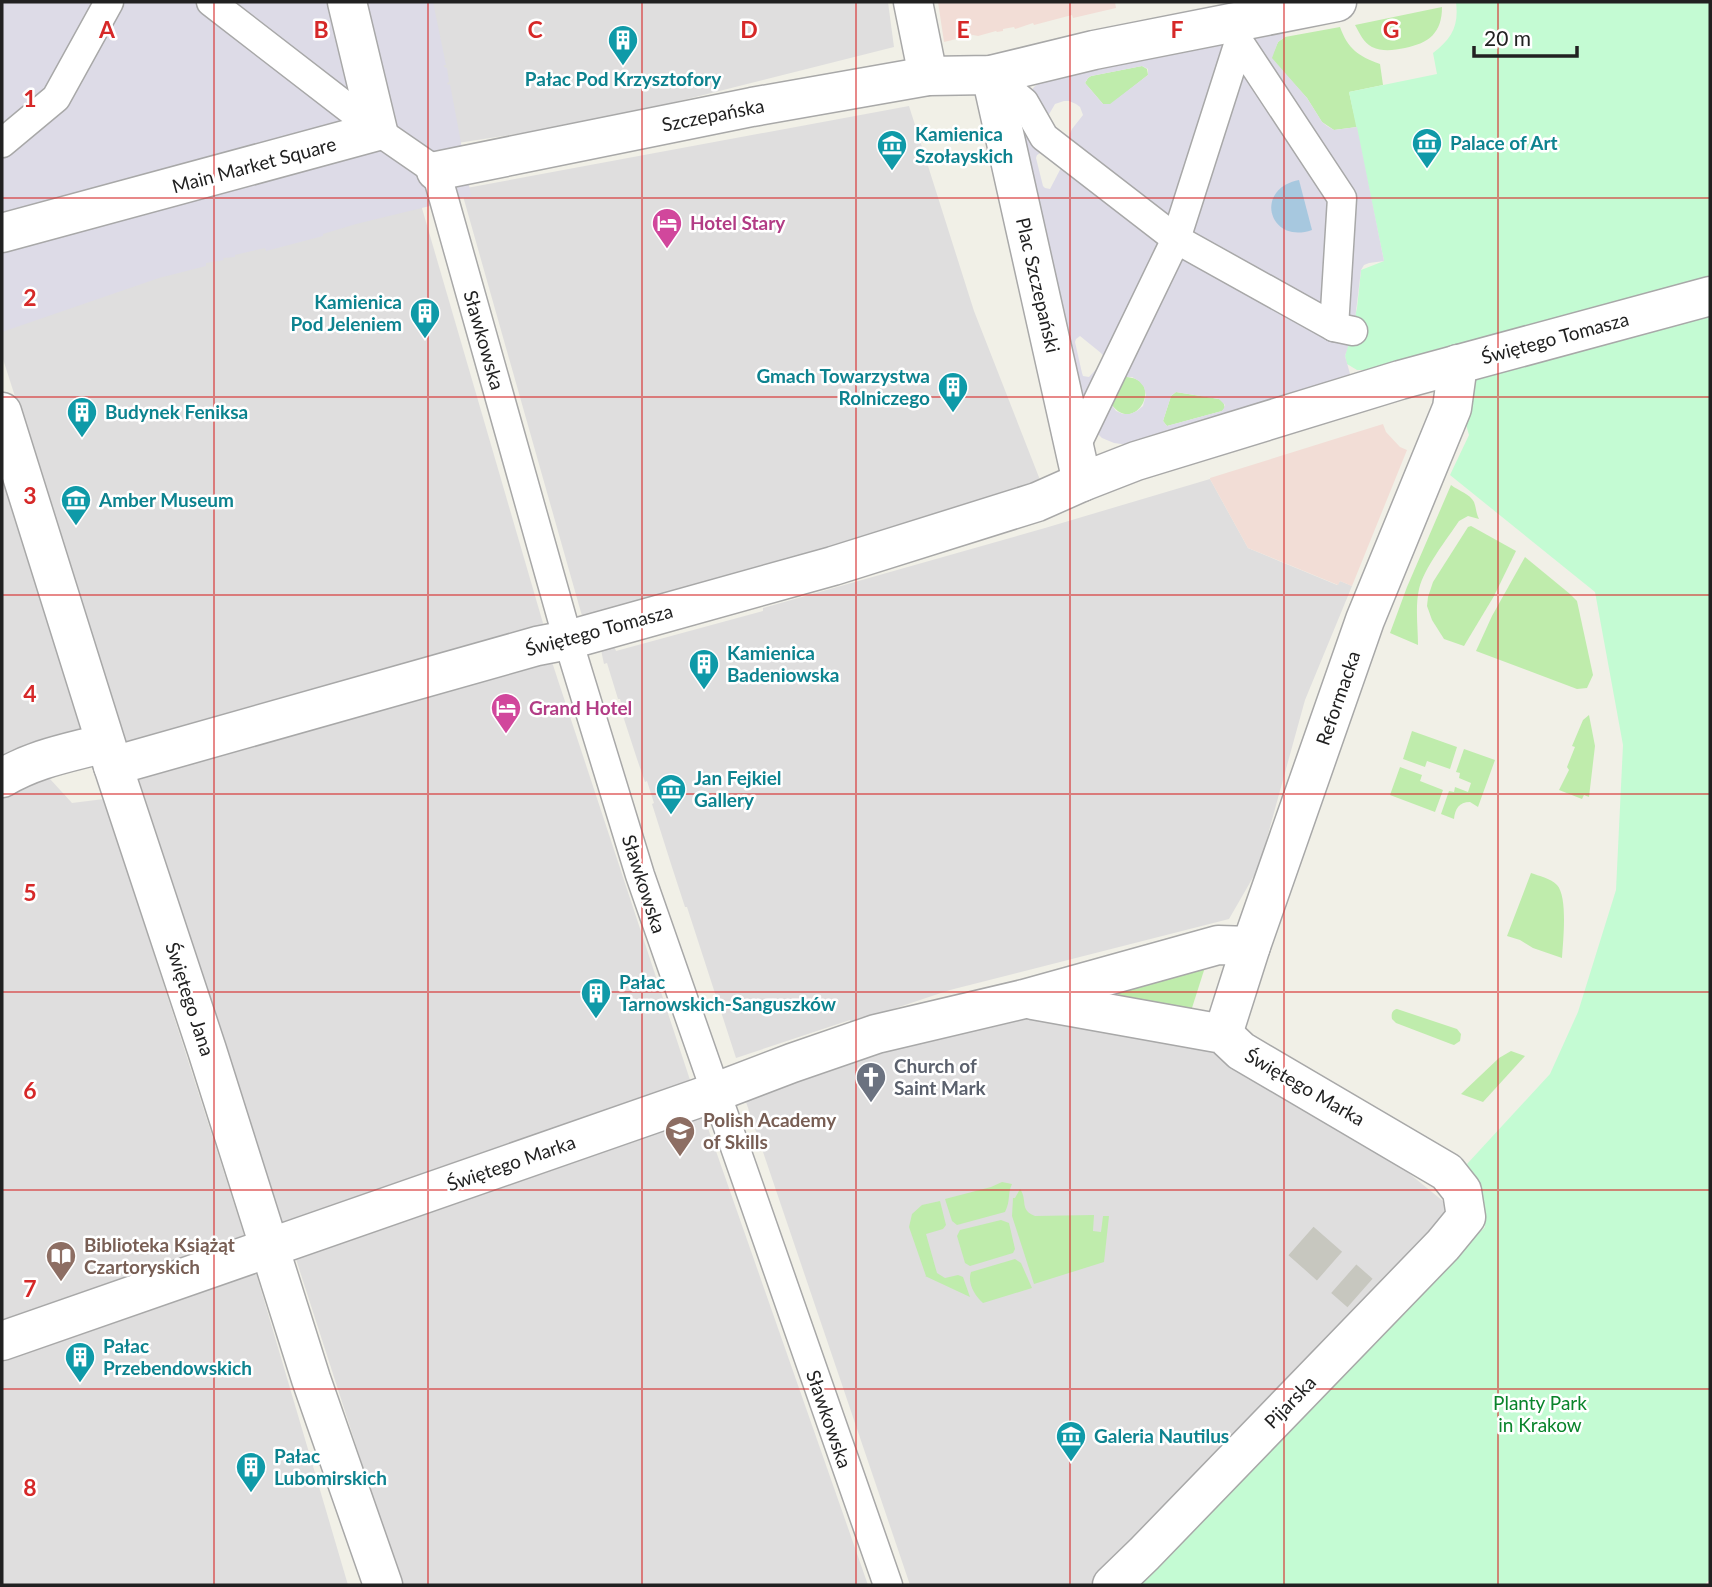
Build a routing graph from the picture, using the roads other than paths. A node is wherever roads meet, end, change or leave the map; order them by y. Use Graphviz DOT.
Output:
graph roads {
  1 [pos="109,2"];
  2 [pos="211,2"];
  3 [pos="347,2"];
  4 [pos="914,2"];
  5 [pos="1320,5"];
  6 [pos="991,75"];
  7 [pos="928,76"];
  8 [pos="378,131"];
  9 [pos="2,143"];
  10 [pos="441,187"];
  11 [pos="2,233"];
  12 [pos="1176,239"];
  13 [pos="1710,296"];
  14 [pos="1458,364"];
  15 [pos="2,412"];
  16 [pos="1079,465"];
  17 [pos="568,640"];
  18 [pos="109,755"];
  19 [pos="2,778"];
  20 [pos="1251,946"];
  21 [pos="1024,999"];
  22 [pos="1223,1034"];
  23 [pos="716,1092"];
  24 [pos="1466,1217"];
  25 [pos="270,1247"];
  26 [pos="2,1341"];
  27 [pos="383,1585"];
  28 [pos="888,1585"];
  29 [pos="1111,1585"];
  1 -- 9 [label="street"];
  2 -- 8 [label="street"];
  3 -- 8 [label="street"];
  4 -- 7 [label="street"];
  5 -- 6 [label="street"];
  6 -- 7 [label="street, Szczepańska"];
  6 -- 12 [label="street"];
  6 -- 16 [label="street, Plac Szczepański"];
  7 -- 10 [label="street, Szczepańska"];
  8 -- 10 [label="street"];
  8 -- 11 [label="street, Main Market Square"];
  10 -- 17 [label="street, Sławkowska"];
  12 -- 12 [label="street"];
  12 -- 16 [label="street"];
  13 -- 14 [label="street, Świętego Tomasza"];
  14 -- 16 [label="street, Świętego Tomasza"];
  14 -- 20 [label="street, Reformacka"];
  15 -- 18 [label="street, Świętego Jana"];
  16 -- 17 [label="street, Świętego Tomasza"];
  17 -- 18 [label="street, Świętego Tomasza"];
  17 -- 23 [label="street, Sławkowska"];
  18 -- 19 [label="street, Świętego Tomasza"];
  18 -- 25 [label="street, Świętego Jana"];
  20 -- 21 [label="street, Świętego Marka"];
  20 -- 22 [label="street, Reformacka"];
  21 -- 22 [label="street, Świętego Marka"];
  21 -- 23 [label="street, Świętego Marka"];
  22 -- 24 [label="street, Świętego Marka"];
  23 -- 25 [label="street, Świętego Marka"];
  23 -- 28 [label="street, Sławkowska"];
  24 -- 29 [label="street, Pijarska"];
  25 -- 26 [label="street, Świętego Marka"];
  25 -- 27 [label="street, Świętego Jana"];
}
